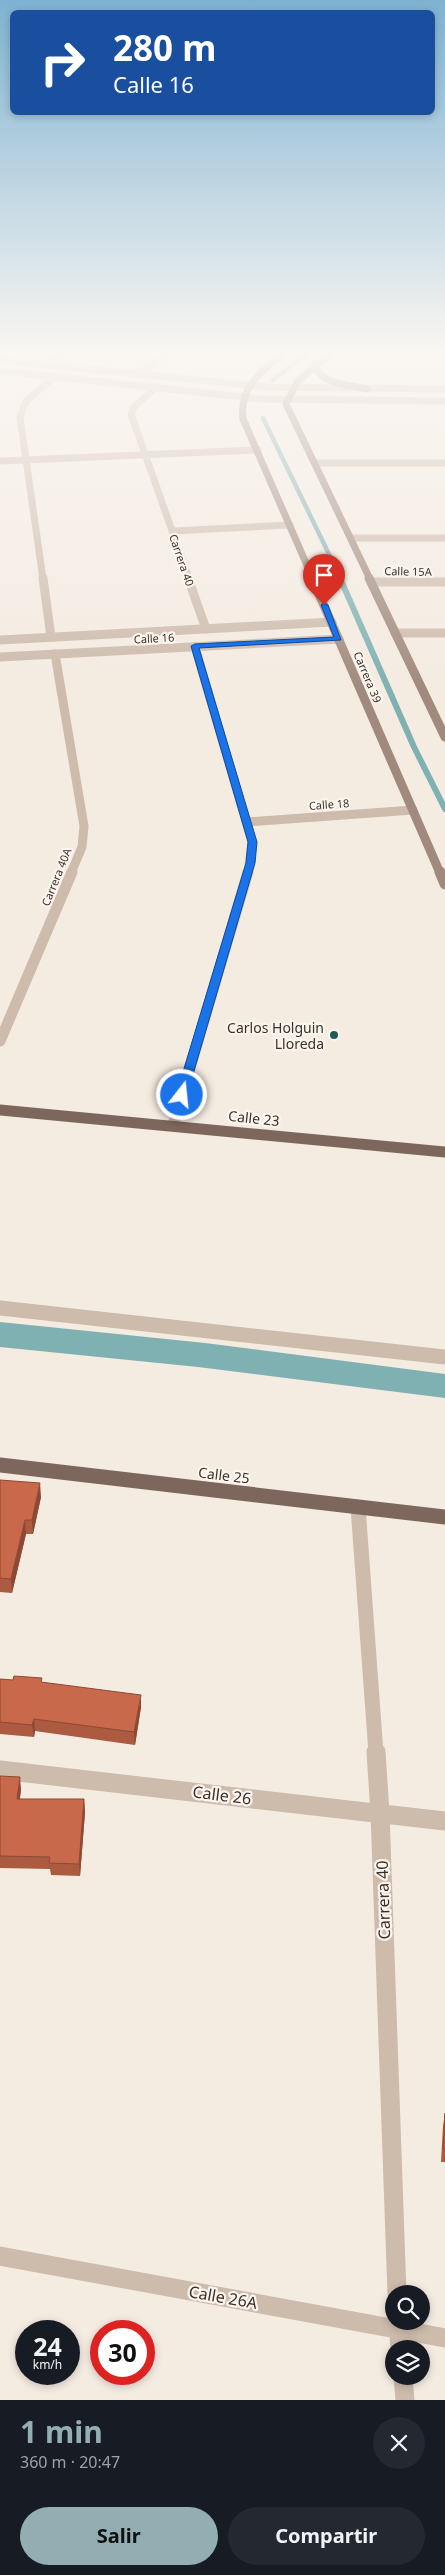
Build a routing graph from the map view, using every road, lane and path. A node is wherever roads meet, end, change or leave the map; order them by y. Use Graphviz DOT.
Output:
graph roads {
  1 [pos="26,465"];
  2 [pos="149,465"];
  3 [pos="264,465"];
  4 [pos="316,465"];
  5 [pos="290,525"];
  6 [pos="172,531"];
  7 [pos="351,538"];
  8 [pos="445,538"];
  9 [pos="372,582"];
  10 [pos="445,582"];
  11 [pos="332,622"];
  12 [pos="206,629"];
  13 [pos="395,633"];
  14 [pos="445,633"];
  15 [pos="51,637"];
  16 [pos="339,639"];
  17 [pos="0,640"];
  18 [pos="195,646"];
  19 [pos="56,654"];
  20 [pos="0,657"];
  21 [pos="445,737"];
  22 [pos="413,810"];
  23 [pos="247,822"];
  24 [pos="445,884"];
  25 [pos="0,1041"];
  26 [pos="0,1110"];
  27 [pos="172,1125"];
  28 [pos="445,1152"];
  29 [pos="0,1308"];
  30 [pos="445,1357"];
  31 [pos="0,1465"];
  32 [pos="358,1507"];
  33 [pos="445,1518"];
  34 [pos="0,1770"];
  35 [pos="380,1813"];
  36 [pos="445,1821"];
  37 [pos="0,2256"];
  38 [pos="397,2285"];
  39 [pos="399,2333"];
  40 [pos="445,2338"];
  41 [pos="404,2385"];
  42 [pos="405,2400"];
  1 -- 15 [label="street"];
  2 -- 6 [label="street, Carrera 40"];
  3 -- 5 [label="main road, Carrera 39"];
  4 -- 7 [label="main road"];
  5 -- 6 [label="street"];
  5 -- 11 [label="main road, Carrera 39"];
  6 -- 12 [label="street, Carrera 40"];
  7 -- 8 [label="street"];
  7 -- 9 [label="main road"];
  9 -- 10 [label="street, Calle 15A"];
  9 -- 13 [label="main road"];
  11 -- 12 [label="street, Calle 16"];
  11 -- 16 [label="main road, Carrera 39"];
  12 -- 15 [label="street, Calle 16"];
  13 -- 14 [label="street"];
  13 -- 21 [label="main road"];
  15 -- 17 [label="street, Calle 16"];
  16 -- 18 [label="street, Calle 16"];
  16 -- 22 [label="main road, Carrera 39"];
  18 -- 19 [label="street, Calle 16"];
  18 -- 23 [label="street"];
  19 -- 20 [label="street, Calle 16"];
  19 -- 25 [label="street, Carrera 40A"];
  22 -- 23 [label="street, Calle 18"];
  22 -- 24 [label="main road, Carrera 39"];
  23 -- 27 [label="street"];
  26 -- 27 [label="main road, Calle 23"];
  27 -- 28 [label="main road, Calle 23"];
  29 -- 30 [label="street"];
  31 -- 32 [label="main road, Calle 25"];
  32 -- 33 [label="main road, Calle 25"];
  32 -- 35 [label="street, Carrera 40"];
  34 -- 35 [label="street, Calle 26"];
  35 -- 36 [label="street, Calle 26"];
  35 -- 38 [label="street, Carrera 40"];
  37 -- 39 [label="street, Calle 26A"];
  39 -- 40 [label="street, Calle 26A"];
  41 -- 42 [label="street"];
}
